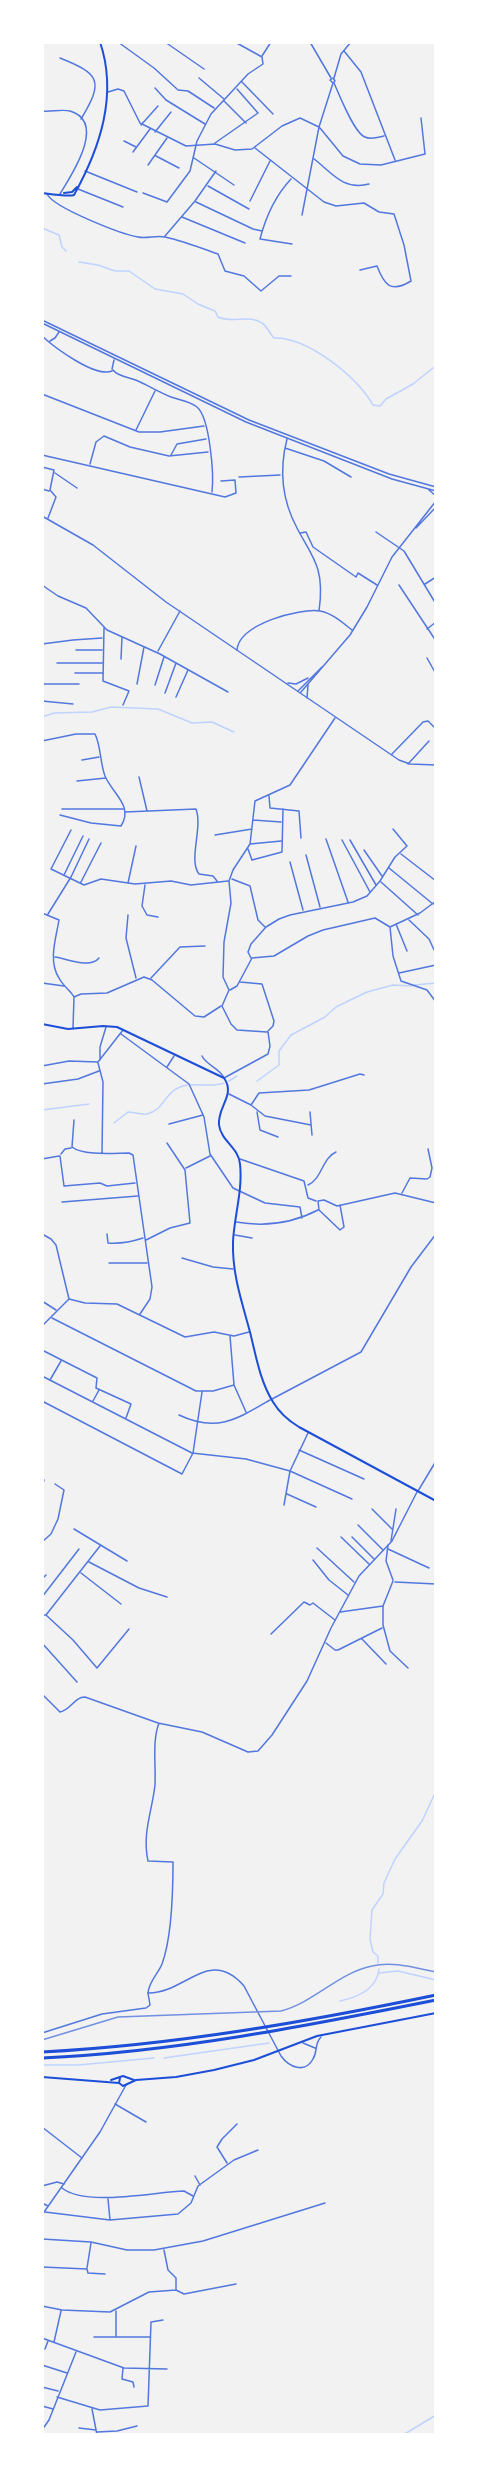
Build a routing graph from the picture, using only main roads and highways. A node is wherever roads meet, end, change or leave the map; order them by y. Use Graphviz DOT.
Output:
graph roads {
  1 [pos="100,42"];
  2 [pos="79,184"];
  3 [pos="42,193"];
  4 [pos="61,194"];
  5 [pos="42,1024"];
  6 [pos="436,1501"];
  7 [pos="435,1997"];
  8 [pos="436,2013"];
  9 [pos="42,2052"];
  10 [pos="42,2058"];
  11 [pos="42,2077"];
  12 [pos="120,2078"];
  13 [pos="127,2078"];
  14 [pos="136,2080"];
  15 [pos="105,2082"];
  16 [pos="120,2084"];
  17 [pos="127,2084"];
  1 -- 2 [label="main road"];
  2 -- 4 [label="main road"];
  2 -- 4 [label="main road"];
  3 -- 4 [label="main road"];
  5 -- 6 [label="main road"];
  7 -- 9 [label="highway"];
  7 -- 10 [label="highway"];
  8 -- 14 [label="main road"];
  11 -- 15 [label="main road"];
  12 -- 13 [label="main road"];
  12 -- 15 [label="main road"];
  12 -- 16 [label="main road"];
  13 -- 14 [label="main road"];
  13 -- 17 [label="main road"];
  14 -- 17 [label="main road"];
  15 -- 16 [label="main road"];
  16 -- 17 [label="main road"];
}
